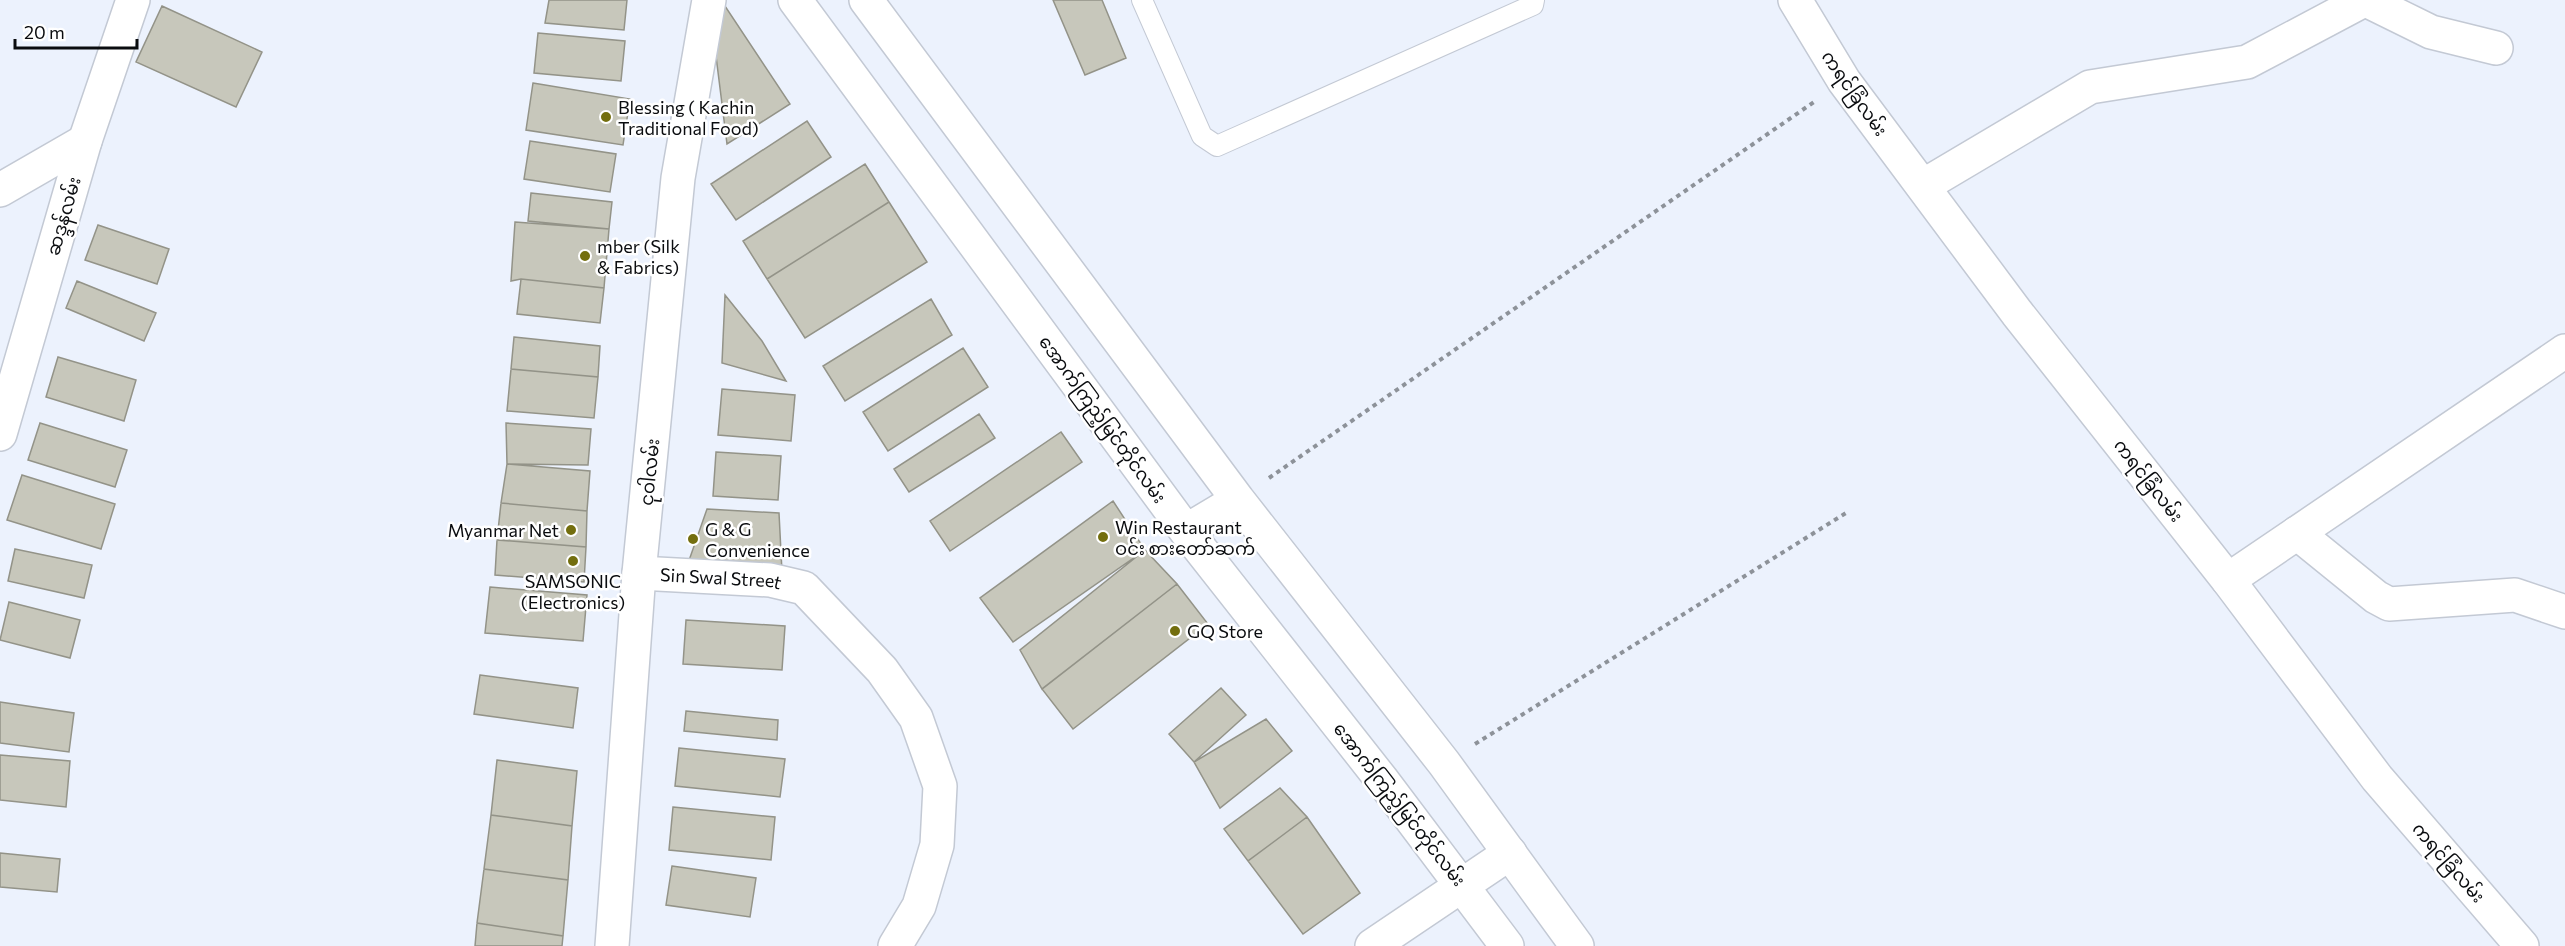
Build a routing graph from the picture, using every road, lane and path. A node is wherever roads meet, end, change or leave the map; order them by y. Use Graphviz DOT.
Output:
graph roads {
  1 [pos="134,0"];
  2 [pos="709,0"];
  3 [pos="795,0"];
  4 [pos="866,0"];
  5 [pos="1142,0"];
  6 [pos="1534,0"];
  7 [pos="1795,0"];
  8 [pos="2365,0"];
  9 [pos="2496,48"];
  10 [pos="1844,81"];
  11 [pos="85,141"];
  12 [pos="1923,186"];
  13 [pos="0,190"];
  14 [pos="2565,352"];
  15 [pos="0,434"];
  16 [pos="1238,500"];
  17 [pos="1846,513"];
  18 [pos="1186,531"];
  19 [pos="2296,533"];
  20 [pos="639,573"];
  21 [pos="2228,580"];
  22 [pos="2565,612"];
  23 [pos="1444,764"];
  24 [pos="1510,853"];
  25 [pos="1462,885"];
  26 [pos="612,946"];
  27 [pos="895,946"];
  28 [pos="1372,946"];
  29 [pos="1507,946"];
  30 [pos="1577,946"];
  31 [pos="2522,946"];
  1 -- 11 [label="street, ဆဒ္ဒန်လမ်း"];
  2 -- 20 [label="street, ငုဝါလမ်း"];
  3 -- 18 [label="street, အောက်ကြည့်မြင်တိုင်လမ်း"];
  4 -- 16 [label="street"];
  5 -- 6 [label="lane"];
  7 -- 10 [label="street, ကရင်ခြံလမ်း"];
  8 -- 9 [label="street"];
  8 -- 12 [label="street"];
  10 -- 12 [label="street, ကရင်ခြံလမ်း"];
  10 -- 16 [label="path"];
  11 -- 13 [label="street"];
  11 -- 15 [label="street, ဆဒ္ဒန်လမ်း"];
  12 -- 21 [label="street, ကရင်ခြံလမ်း"];
  14 -- 19 [label="street"];
  16 -- 18 [label="street"];
  16 -- 23 [label="street"];
  17 -- 23 [label="path"];
  18 -- 25 [label="street, အောက်ကြည့်မြင်တိုင်လမ်း"];
  19 -- 21 [label="street"];
  19 -- 22 [label="street"];
  20 -- 26 [label="street, ငုဝါလမ်း"];
  20 -- 27 [label="street, Sin Swal Street"];
  21 -- 31 [label="street, ကရင်ခြံလမ်း"];
  23 -- 24 [label="street"];
  24 -- 25 [label="street"];
  24 -- 30 [label="street"];
  25 -- 28 [label="street"];
  25 -- 29 [label="street, အောက်ကြည့်မြင်တိုင်လမ်း"];
}
